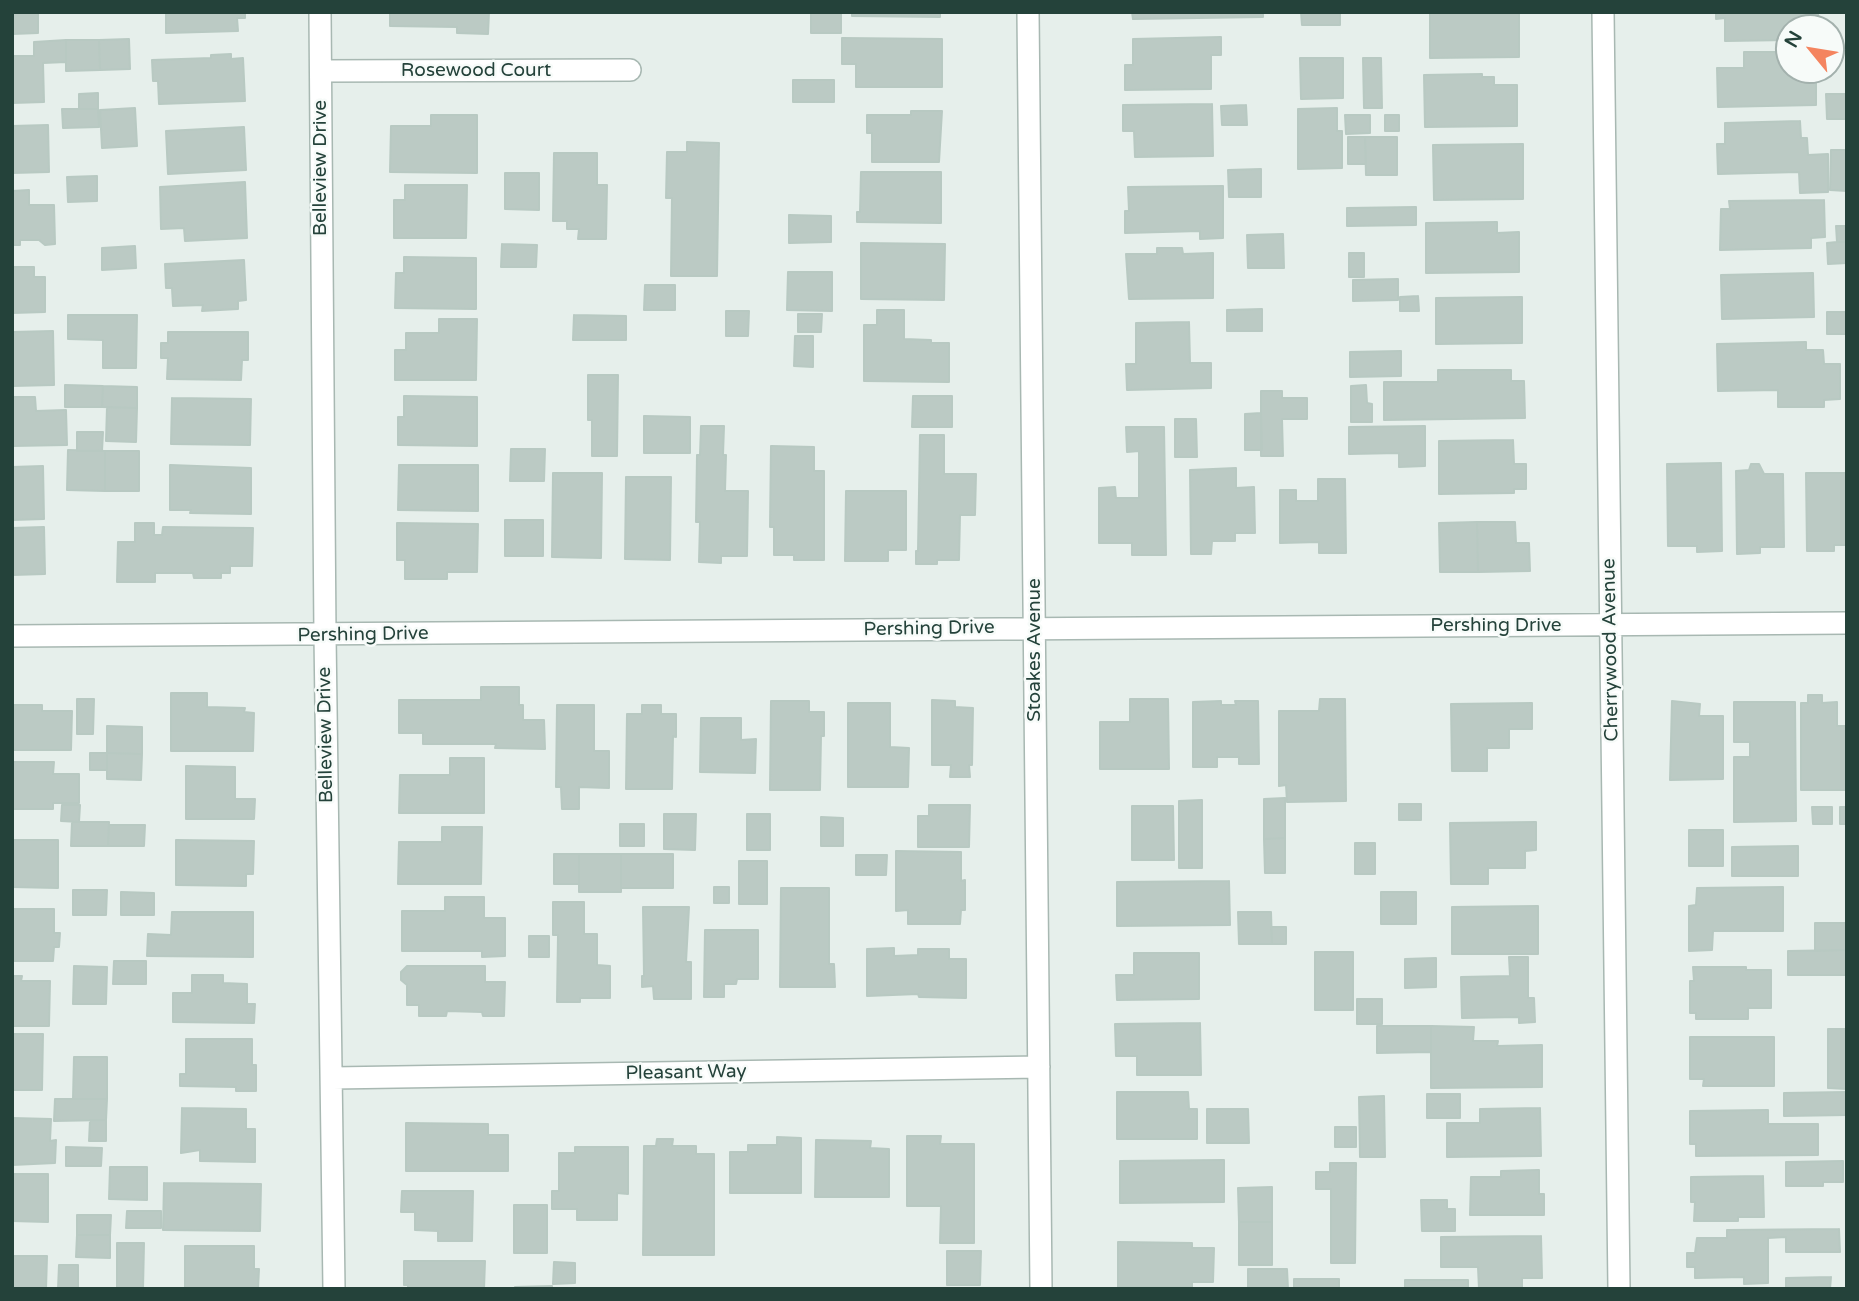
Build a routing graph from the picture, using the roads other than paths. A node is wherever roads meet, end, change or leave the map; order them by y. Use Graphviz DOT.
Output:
graph roads {
  1 [pos="320,12"];
  2 [pos="1028,12"];
  3 [pos="1603,12"];
  4 [pos="630,70"];
  5 [pos="321,71"];
  6 [pos="1847,623"];
  7 [pos="1611,625"];
  8 [pos="1034,628"];
  9 [pos="325,635"];
  10 [pos="12,636"];
  11 [pos="1039,1067"];
  12 [pos="332,1078"];
  13 [pos="334,1289"];
  14 [pos="1041,1289"];
  15 [pos="1619,1289"];
  1 -- 5 [label="street, Belleview Drive"];
  2 -- 8 [label="street, Stoakes Avenue"];
  3 -- 7 [label="street, Cherrywood Avenue"];
  4 -- 5 [label="street, Rosewood Court"];
  5 -- 9 [label="street, Belleview Drive"];
  6 -- 7 [label="street, Pershing Drive"];
  7 -- 8 [label="street, Pershing Drive"];
  7 -- 15 [label="street, Cherrywood Avenue"];
  8 -- 9 [label="street, Pershing Drive"];
  8 -- 11 [label="street, Stoakes Avenue"];
  9 -- 10 [label="street, Pershing Drive"];
  9 -- 12 [label="street, Belleview Drive"];
  11 -- 12 [label="street, Pleasant Way"];
  11 -- 14 [label="street, Stoakes Avenue"];
  12 -- 13 [label="street, Belleview Drive"];
}
